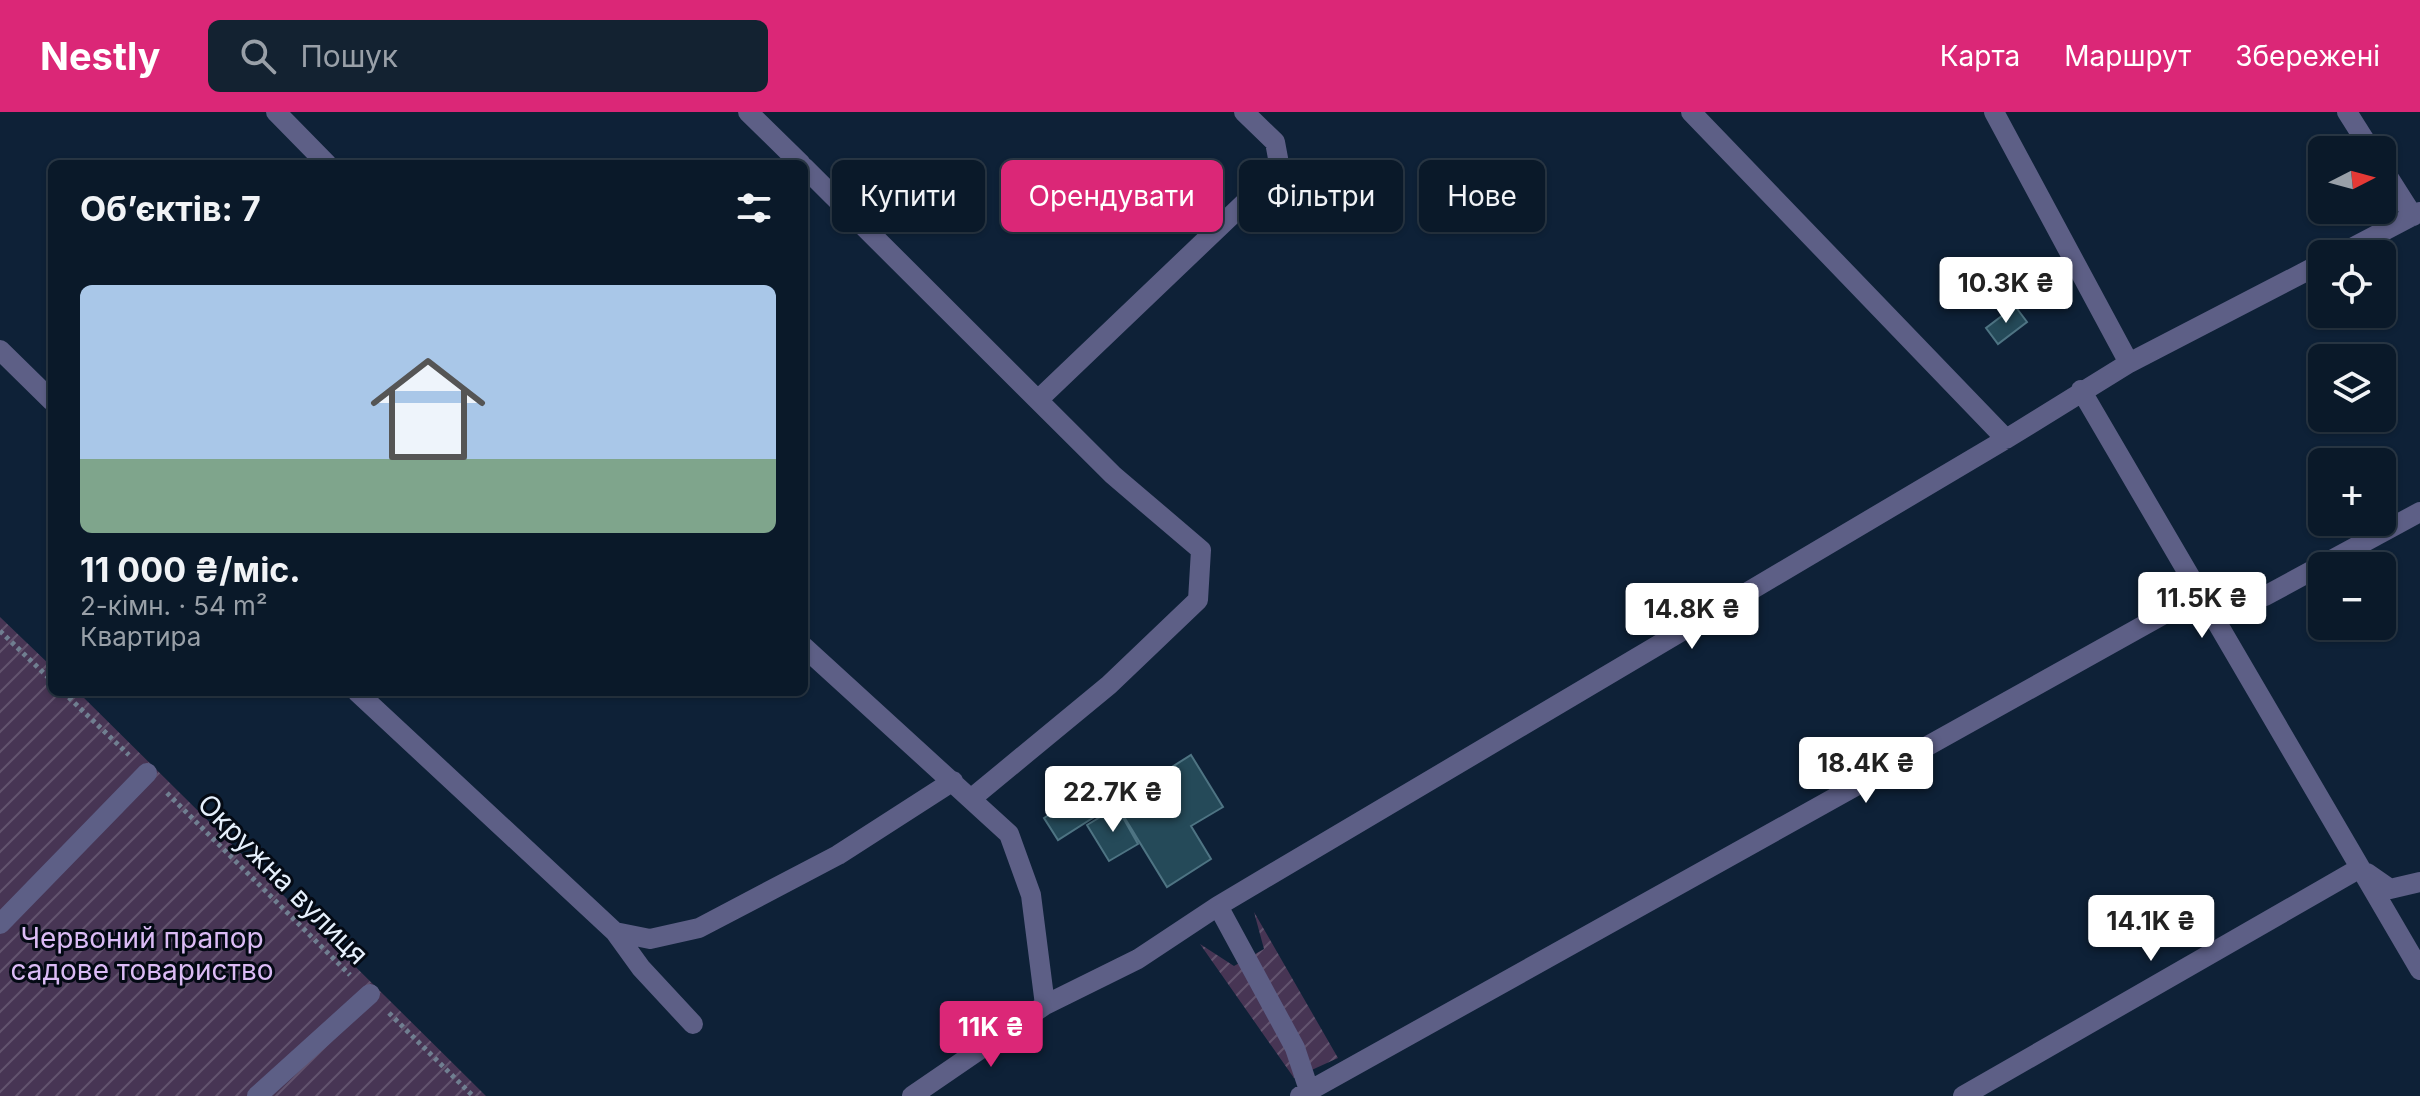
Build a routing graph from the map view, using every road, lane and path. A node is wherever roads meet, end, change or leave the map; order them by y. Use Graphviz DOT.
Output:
graph roads {
  1 [pos="276,112"];
  2 [pos="748,112"];
  3 [pos="1244,112"];
  4 [pos="1691,112"];
  5 [pos="1994,112"];
  6 [pos="2347,112"];
  7 [pos="2362,136"];
  8 [pos="323,160"];
  9 [pos="796,160"];
  10 [pos="808,172"];
  11 [pos="2396,186"];
  12 [pos="2417,214"];
  13 [pos="2367,240"];
  14 [pos="2308,270"];
  15 [pos="0,350"];
  16 [pos="2129,363"];
  17 [pos="2081,390"];
  18 [pos="48,397"];
  19 [pos="1038,400"];
  20 [pos="2006,439"];
  21 [pos="2420,512"];
  22 [pos="2200,594"];
  23 [pos="0,631"];
  24 [pos="808,651"];
  25 [pos="48,677"];
  26 [pos="67,696"];
  27 [pos="361,696"];
  28 [pos="147,773"];
  29 [pos="953,781"];
  30 [pos="972,798"];
  31 [pos="2360,868"];
  32 [pos="2420,882"];
  33 [pos="1218,906"];
  34 [pos="0,924"];
  35 [pos="615,932"];
  36 [pos="2420,970"];
  37 [pos="370,994"];
  38 [pos="1045,1005"];
  39 [pos="693,1024"];
  40 [pos="1307,1094"];
  41 [pos="257,1096"];
  42 [pos="473,1096"];
  43 [pos="912,1096"];
  44 [pos="1963,1096"];
  1 -- 8 [label="street"];
  2 -- 9 [label="street"];
  3 -- 19 [label="street"];
  4 -- 20 [label="street"];
  5 -- 16 [label="street"];
  6 -- 7 [label="street"];
  10 -- 19 [label="street"];
  11 -- 12 [label="street"];
  12 -- 13 [label="street"];
  14 -- 16 [label="street"];
  15 -- 18 [label="street"];
  16 -- 17 [label="street"];
  17 -- 20 [label="street"];
  17 -- 22 [label="street"];
  19 -- 30 [label="street"];
  20 -- 33 [label="street"];
  21 -- 22 [label="street"];
  22 -- 31 [label="street"];
  22 -- 40 [label="street"];
  23 -- 25 [label="path"];
  24 -- 29 [label="street"];
  26 -- 28 [label="path, Окружна вулиця"];
  27 -- 35 [label="street"];
  28 -- 34 [label="street"];
  28 -- 37 [label="path, Окружна вулиця"];
  29 -- 30 [label="street"];
  29 -- 35 [label="street"];
  30 -- 38 [label="street"];
  31 -- 32 [label="street"];
  31 -- 36 [label="street"];
  31 -- 44 [label="street"];
  33 -- 38 [label="street"];
  33 -- 40 [label="street"];
  35 -- 39 [label="street"];
  37 -- 41 [label="street"];
  37 -- 42 [label="path, Окружна вулиця"];
  38 -- 43 [label="street"];
}
